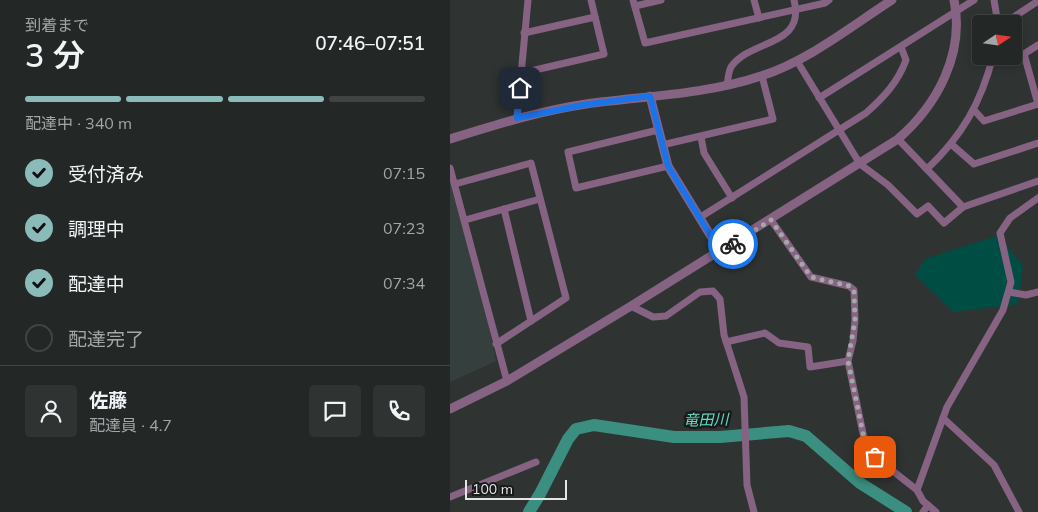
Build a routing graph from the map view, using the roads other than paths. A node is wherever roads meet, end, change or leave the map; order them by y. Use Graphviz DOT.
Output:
graph roads {
  1 [pos="528,0"];
  2 [pos="591,0"];
  3 [pos="661,0"];
  4 [pos="754,0"];
  5 [pos="794,0"];
  6 [pos="829,0"];
  7 [pos="892,0"];
  8 [pos="954,0"];
  9 [pos="974,0"];
  10 [pos="994,0"];
  11 [pos="1038,1"];
  12 [pos="634,3"];
  13 [pos="797,9"];
  14 [pos="956,11"];
  15 [pos="996,15"];
  16 [pos="1017,15"];
  17 [pos="595,17"];
  18 [pos="759,18"];
  19 [pos="524,33"];
  20 [pos="1038,45"];
  21 [pos="901,47"];
  22 [pos="1024,54"];
  23 [pos="797,61"];
  24 [pos="990,65"];
  25 [pos="522,73"];
  26 [pos="762,76"];
  27 [pos="728,86"];
  28 [pos="650,96"];
  29 [pos="819,98"];
  30 [pos="1038,104"];
  31 [pos="974,110"];
  32 [pos="517,118"];
  33 [pos="658,130"];
  34 [pos="840,131"];
  35 [pos="701,137"];
  36 [pos="898,139"];
  37 [pos="450,140"];
  38 [pos="1038,143"];
  39 [pos="951,144"];
  40 [pos="662,146"];
  41 [pos="860,164"];
  42 [pos="668,166"];
  43 [pos="450,168"];
  44 [pos="926,169"];
  45 [pos="1038,181"];
  46 [pos="455,184"];
  47 [pos="732,198"];
  48 [pos="1038,198"];
  49 [pos="540,199"];
  50 [pos="963,207"];
  51 [pos="504,209"];
  52 [pos="699,218"];
  53 [pos="465,220"];
  54 [pos="771,220"];
  55 [pos="720,251"];
  56 [pos="1009,292"];
  57 [pos="1038,292"];
  58 [pos="631,306"];
  59 [pos="531,321"];
  60 [pos="726,342"];
  61 [pos="496,344"];
  62 [pos="848,361"];
  63 [pos="506,381"];
  64 [pos="450,409"];
  65 [pos="943,418"];
  66 [pos="536,462"];
  67 [pos="917,490"];
  68 [pos="450,498"];
  69 [pos="926,509"];
  70 [pos="754,512"];
  71 [pos="936,512"];
  72 [pos="1018,512"];
  1 -- 19 [label="street"];
  2 -- 17 [label="street"];
  3 -- 12 [label="street"];
  4 -- 18 [label="street"];
  5 -- 13 [label="street"];
  6 -- 13 [label="street"];
  7 -- 23 [label="street"];
  8 -- 14 [label="street"];
  9 -- 14 [label="street"];
  10 -- 15 [label="street"];
  11 -- 16 [label="street"];
  12 -- 18 [label="street"];
  13 -- 18 [label="street"];
  13 -- 27 [label="street"];
  14 -- 21 [label="street"];
  14 -- 36 [label="street"];
  17 -- 19 [label="street"];
  17 -- 25 [label="street"];
  19 -- 25 [label="street"];
  20 -- 22 [label="street"];
  21 -- 29 [label="street"];
  21 -- 34 [label="street"];
  22 -- 30 [label="street"];
  23 -- 26 [label="street"];
  23 -- 29 [label="street"];
  24 -- 31 [label="street"];
  25 -- 32 [label="street"];
  26 -- 27 [label="street"];
  26 -- 35 [label="street"];
  27 -- 28 [label="street"];
  28 -- 32 [label="street"];
  28 -- 33 [label="street"];
  29 -- 34 [label="street"];
  30 -- 31 [label="street"];
  31 -- 39 [label="street"];
  32 -- 37 [label="street"];
  33 -- 40 [label="street"];
  33 -- 42 [label="street"];
  34 -- 41 [label="street"];
  34 -- 47 [label="street"];
  35 -- 40 [label="street"];
  35 -- 47 [label="street"];
  36 -- 41 [label="street"];
  36 -- 44 [label="street"];
  38 -- 39 [label="street"];
  39 -- 44 [label="street"];
  40 -- 42 [label="street"];
  41 -- 50 [label="street"];
  41 -- 54 [label="street"];
  42 -- 52 [label="street"];
  43 -- 46 [label="street"];
  44 -- 50 [label="street"];
  45 -- 50 [label="street"];
  46 -- 49 [label="street"];
  46 -- 53 [label="street"];
  47 -- 52 [label="street"];
  48 -- 56 [label="street"];
  49 -- 51 [label="street"];
  49 -- 59 [label="street"];
  51 -- 53 [label="street"];
  51 -- 59 [label="street"];
  52 -- 55 [label="street"];
  53 -- 61 [label="street"];
  54 -- 55 [label="street"];
  54 -- 62 [label="street"];
  55 -- 58 [label="street"];
  56 -- 57 [label="street"];
  56 -- 65 [label="street"];
  58 -- 60 [label="street"];
  58 -- 63 [label="street"];
  59 -- 61 [label="street"];
  60 -- 62 [label="street"];
  60 -- 70 [label="street"];
  61 -- 63 [label="street"];
  62 -- 67 [label="street"];
  63 -- 64 [label="street"];
  65 -- 67 [label="street"];
  65 -- 72 [label="street"];
  66 -- 68 [label="street"];
  67 -- 69 [label="street"];
  69 -- 71 [label="street"];
}
